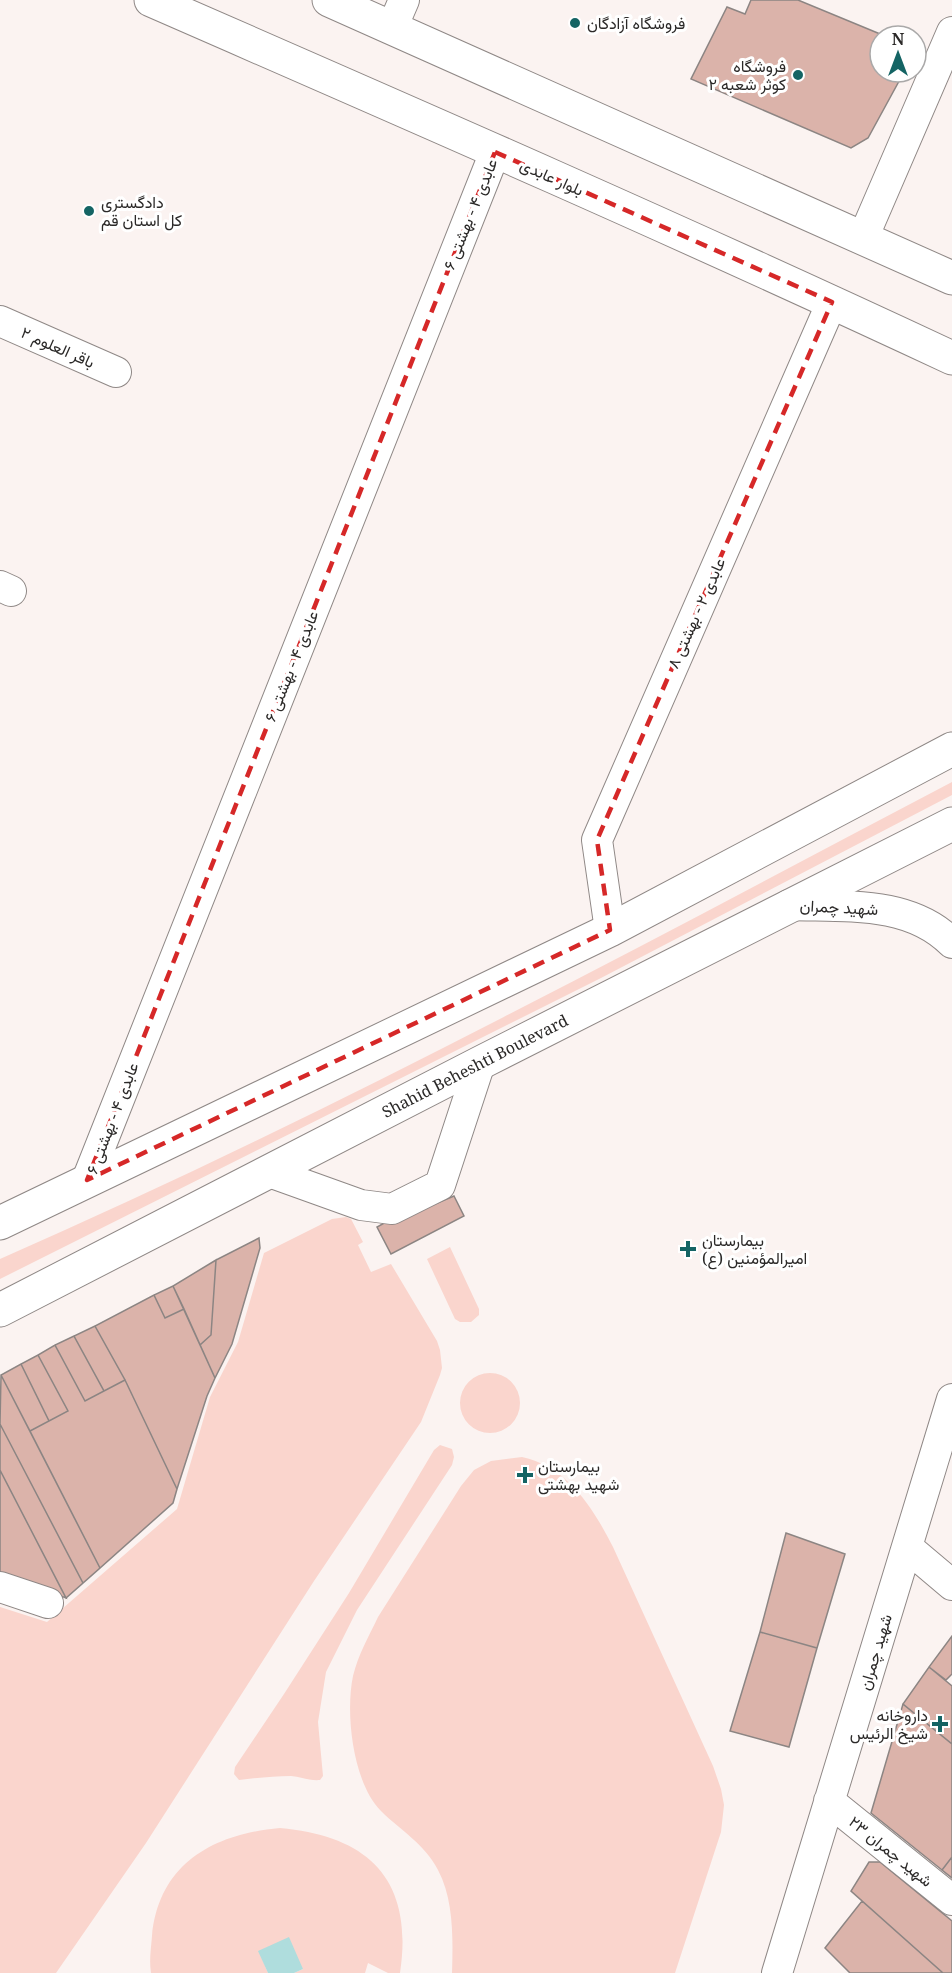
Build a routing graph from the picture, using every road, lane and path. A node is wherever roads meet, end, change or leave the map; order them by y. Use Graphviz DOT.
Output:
graph roads {
  1 [pos="151,0"];
  2 [pos="329,0"];
  3 [pos="398,14"];
  4 [pos="952,32"];
  5 [pos="495,152"];
  6 [pos="863,238"];
  7 [pos="952,278"];
  8 [pos="832,302"];
  9 [pos="0,321"];
  10 [pos="952,358"];
  11 [pos="116,372"];
  12 [pos="952,749"];
  13 [pos="952,824"];
  14 [pos="789,905"];
  15 [pos="610,930"];
  16 [pos="952,943"];
  17 [pos="480,1063"];
  18 [pos="269,1173"];
  19 [pos="87,1180"];
  20 [pos="0,1223"];
  21 [pos="0,1310"];
  22 [pos="952,1399"];
  23 [pos="907,1547"];
  24 [pos="952,1585"];
  25 [pos="0,1587"];
  26 [pos="48,1603"];
  27 [pos="830,1801"];
  28 [pos="952,1900"];
  29 [pos="777,1973"];
  1 -- 5 [label="main road, بلوار عابدی"];
  2 -- 3 [label="main road"];
  3 -- 6 [label="main road"];
  4 -- 6 [label="street"];
  5 -- 8 [label="main road, بلوار عابدی"];
  5 -- 19 [label="street, عابدی ۴ - بهشتی ۶"];
  6 -- 7 [label="main road"];
  8 -- 10 [label="main road, بلوار عابدی"];
  8 -- 15 [label="street, عابدی ۲ - بهشتی ۸"];
  9 -- 11 [label="street, باقر العلوم ۲"];
  12 -- 15 [label="main road"];
  13 -- 14 [label="main road, Shahid Beheshti Boulevard"];
  14 -- 16 [label="street, شهید چمران"];
  14 -- 17 [label="main road, Shahid Beheshti Boulevard"];
  15 -- 19 [label="main road"];
  17 -- 18 [label="main road, Shahid Beheshti Boulevard"];
  17 -- 18 [label="street"];
  18 -- 21 [label="main road, Shahid Beheshti Boulevard"];
  19 -- 20 [label="main road"];
  22 -- 23 [label="street, شهید چمران"];
  23 -- 24 [label="street"];
  23 -- 27 [label="street, شهید چمران"];
  25 -- 26 [label="street"];
  27 -- 28 [label="street, شهید چمران ۲۳"];
  27 -- 29 [label="street, شهید چمران"];
}
